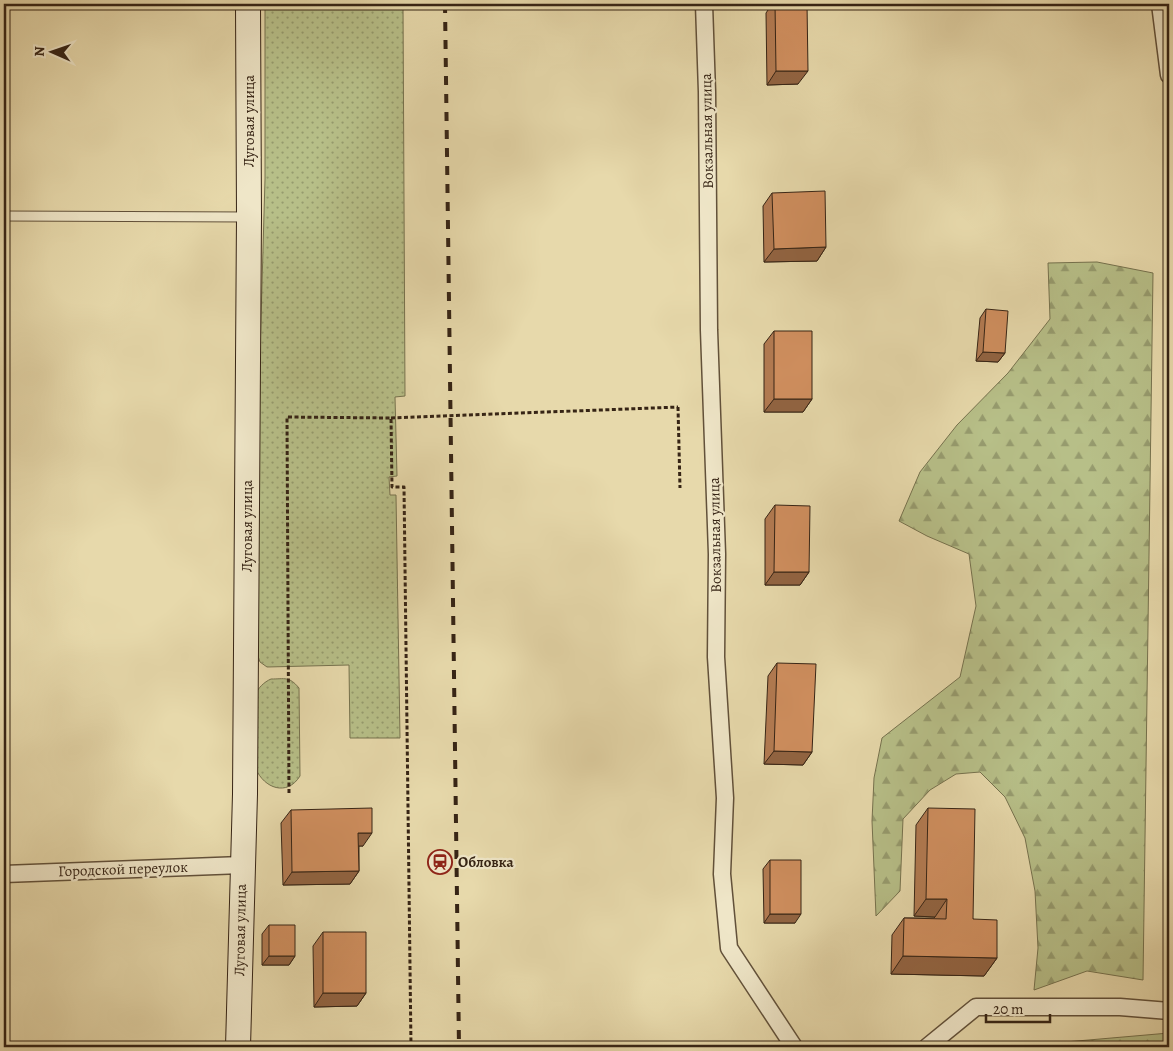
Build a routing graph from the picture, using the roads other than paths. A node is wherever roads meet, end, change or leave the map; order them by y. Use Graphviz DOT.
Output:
graph roads {
  1 [pos="248,4"];
  2 [pos="704,4"];
  3 [pos="1160,4"];
  4 [pos="1169,75"];
  5 [pos="4,216"];
  6 [pos="249,217"];
  7 [pos="242,865"];
  8 [pos="4,874"];
  9 [pos="1169,1011"];
  10 [pos="238,1047"];
  11 [pos="794,1047"];
  12 [pos="927,1047"];
  1 -- 6 [label="main road, Луговая улица"];
  2 -- 11 [label="street, Вокзальная улица"];
  3 -- 4 [label="street"];
  5 -- 6 [label="lane"];
  6 -- 7 [label="main road, Луговая улица"];
  7 -- 8 [label="street, Городской переулок"];
  7 -- 10 [label="main road, Луговая улица"];
  9 -- 12 [label="street"];
}
